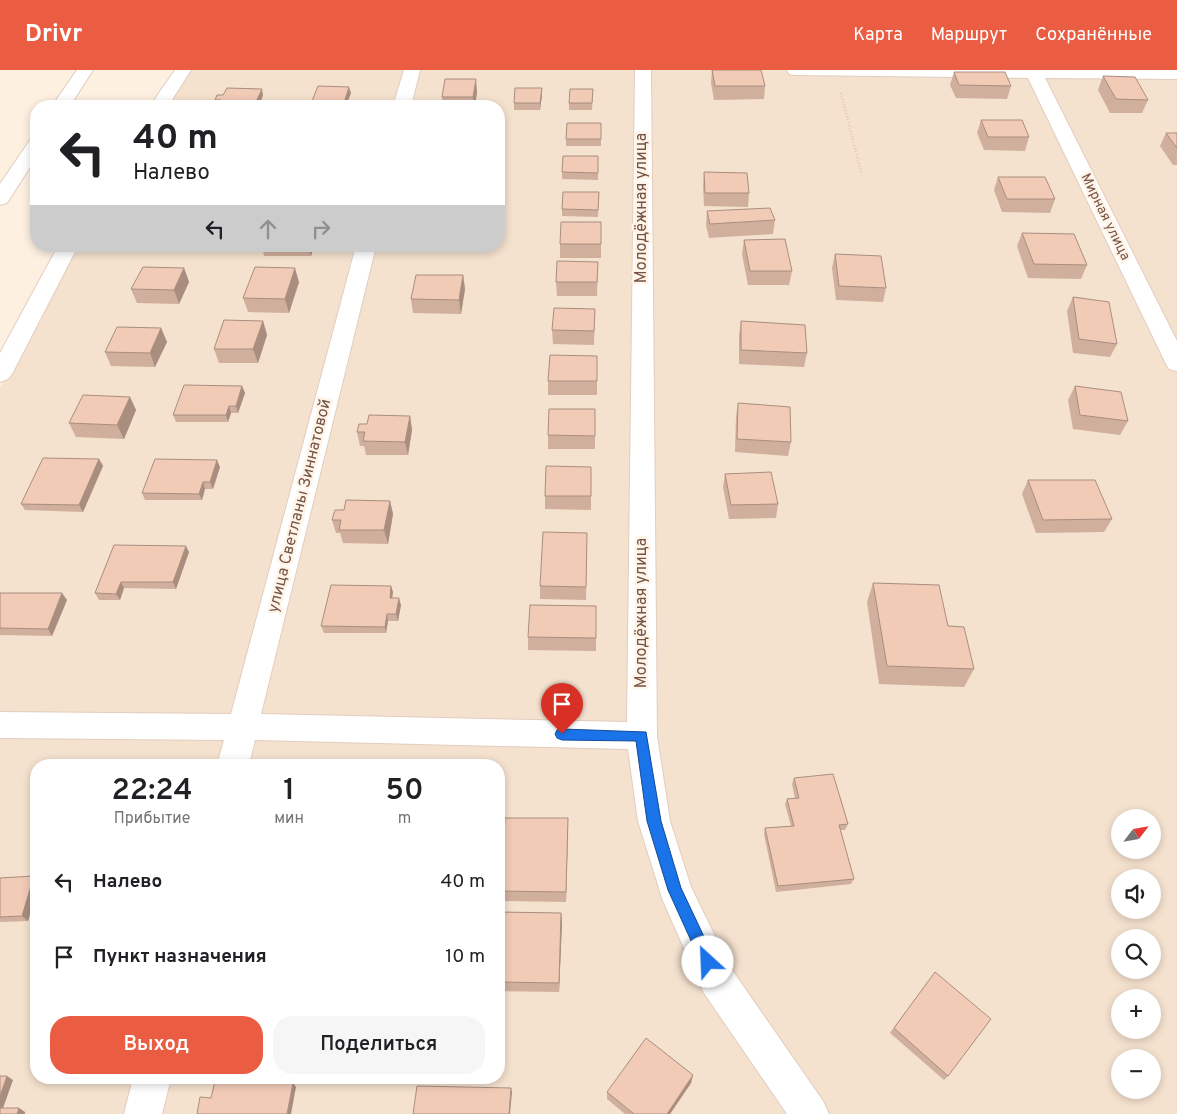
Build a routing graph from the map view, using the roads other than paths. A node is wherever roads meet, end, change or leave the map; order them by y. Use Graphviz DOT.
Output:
graph roads {
  1 [pos="85,70"];
  2 [pos="183,70"];
  3 [pos="412,70"];
  4 [pos="643,70"];
  5 [pos="796,70"];
  6 [pos="836,70"];
  7 [pos="1034,71"];
  8 [pos="1177,74"];
  9 [pos="65,100"];
  10 [pos="163,100"];
  11 [pos="404,100"];
  12 [pos="30,153"];
  13 [pos="0,199"];
  14 [pos="65,252"];
  15 [pos="364,252"];
  16 [pos="1177,364"];
  17 [pos="0,374"];
  18 [pos="0,725"];
  19 [pos="242,727"];
  20 [pos="642,736"];
  21 [pos="234,759"];
  22 [pos="150,1084"];
  23 [pos="143,1114"];
  24 [pos="810,1114"];
  1 -- 9 [label="street"];
  2 -- 10 [label="street"];
  3 -- 11 [label="street"];
  4 -- 20 [label="street, Молодёжная улица"];
  5 -- 6 [label="street"];
  6 -- 7 [label="street"];
  7 -- 8 [label="street"];
  7 -- 16 [label="street, Мирная улица"];
  12 -- 13 [label="street"];
  14 -- 17 [label="street"];
  15 -- 19 [label="street, улица Светланы Зиннатовой"];
  18 -- 19 [label="street"];
  19 -- 20 [label="street"];
  19 -- 21 [label="street, улица Светланы Зиннатовой"];
  20 -- 24 [label="street, Молодёжная улица"];
  22 -- 23 [label="street"];
}
